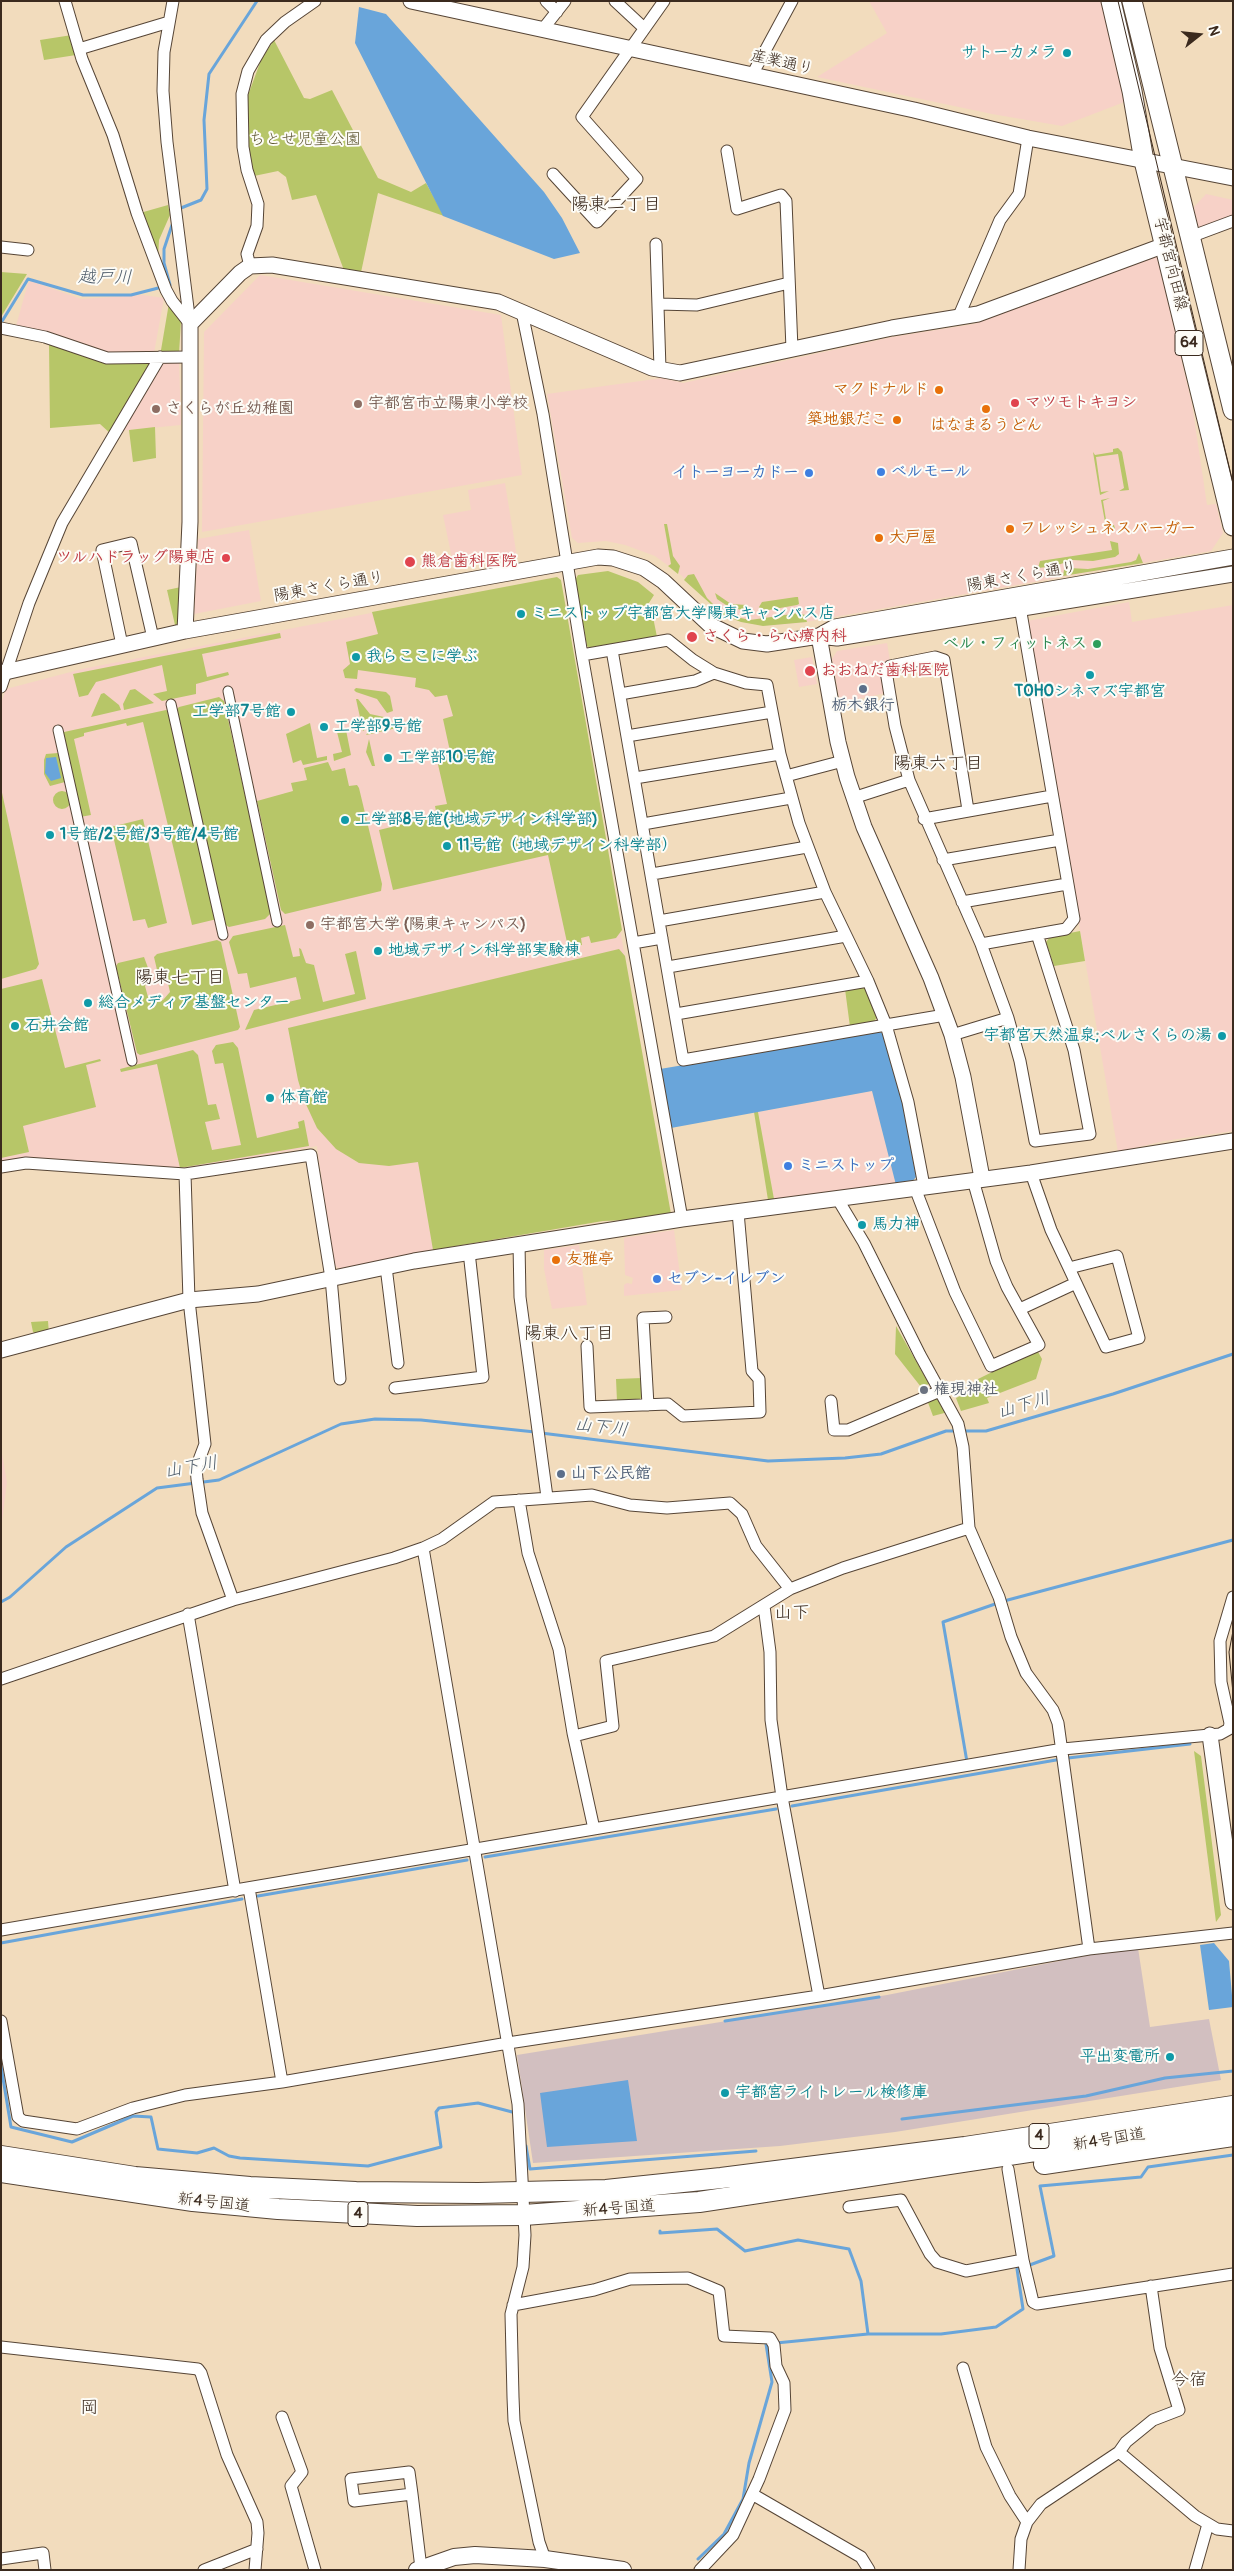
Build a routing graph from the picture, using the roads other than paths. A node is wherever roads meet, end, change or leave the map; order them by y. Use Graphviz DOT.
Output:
graph roads {
  1 [pos="65,1"];
  2 [pos="173,1"];
  3 [pos="315,1"];
  4 [pos="411,1"];
  5 [pos="546,1"];
  6 [pos="565,1"];
  7 [pos="614,1"];
  8 [pos="664,1"];
  9 [pos="792,1"];
  10 [pos="1112,1"];
  11 [pos="1132,1"];
  12 [pos="557,12"];
  13 [pos="169,22"];
  14 [pos="644,28"];
  15 [pos="543,29"];
  16 [pos="630,47"];
  17 [pos="79,49"];
  18 [pos="752,75"];
  19 [pos="1028,138"];
  20 [pos="727,152"];
  21 [pos="1144,161"];
  22 [pos="1174,166"];
  23 [pos="553,174"];
  24 [pos="1233,178"];
  25 [pos="1233,221"];
  26 [pos="1190,237"];
  27 [pos="656,244"];
  28 [pos="1165,245"];
  29 [pos="1,247"];
  30 [pos="28,250"];
  31 [pos="250,266"];
  32 [pos="789,283"];
  33 [pos="658,304"];
  34 [pos="522,312"];
  35 [pos="958,318"];
  36 [pos="190,324"];
  37 [pos="1,328"];
  38 [pos="792,350"];
  39 [pos="160,357"];
  40 [pos="189,357"];
  41 [pos="660,370"];
  42 [pos="1233,410"];
  43 [pos="1233,526"];
  44 [pos="1233,557"];
  45 [pos="567,562"];
  46 [pos="1233,574"];
  47 [pos="1020,607"];
  48 [pos="185,631"];
  49 [pos="819,636"];
  50 [pos="153,638"];
  51 [pos="122,645"];
  52 [pos="612,650"];
  53 [pos="582,655"];
  54 [pos="4,673"];
  55 [pos="714,673"];
  56 [pos="1,687"];
  57 [pos="228,691"];
  58 [pos="620,694"];
  59 [pos="171,704"];
  60 [pos="772,712"];
  61 [pos="58,730"];
  62 [pos="627,736"];
  63 [pos="780,754"];
  64 [pos="843,761"];
  65 [pos="786,776"];
  66 [pos="635,778"];
  67 [pos="909,780"];
  68 [pos="1052,796"];
  69 [pos="791,798"];
  70 [pos="853,798"];
  71 [pos="968,810"];
  72 [pos="924,818"];
  73 [pos="643,824"];
  74 [pos="1060,840"];
  75 [pos="807,847"];
  76 [pos="943,860"];
  77 [pos="652,874"];
  78 [pos="1068,884"];
  79 [pos="826,892"];
  80 [pos="962,902"];
  81 [pos="659,921"];
  82 [pos="277,922"];
  83 [pos="223,934"];
  84 [pos="1037,934"];
  85 [pos="846,936"];
  86 [pos="662,938"];
  87 [pos="632,943"];
  88 [pos="981,944"];
  89 [pos="668,967"];
  90 [pos="868,981"];
  91 [pos="676,1014"];
  92 [pos="945,1015"];
  93 [pos="1008,1018"];
  94 [pos="886,1025"];
  95 [pos="952,1035"];
  96 [pos="132,1060"];
  97 [pos="1233,1141"];
  98 [pos="1,1166"];
  99 [pos="1031,1173"];
  100 [pos="185,1174"];
  101 [pos="978,1179"];
  102 [pos="919,1187"];
  103 [pos="837,1198"];
  104 [pos="738,1212"];
  105 [pos="682,1219"];
  106 [pos="519,1244"];
  107 [pos="469,1252"];
  108 [pos="386,1267"];
  109 [pos="1069,1268"];
  110 [pos="331,1278"];
  111 [pos="1076,1283"];
  112 [pos="189,1300"];
  113 [pos="1020,1310"];
  114 [pos="666,1317"];
  115 [pos="587,1346"];
  116 [pos="1,1350"];
  117 [pos="398,1363"];
  118 [pos="340,1378"];
  119 [pos="395,1388"];
  120 [pos="940,1391"];
  121 [pos="831,1401"];
  122 [pos="648,1405"];
  123 [pos="547,1498"];
  124 [pos="519,1500"];
  125 [pos="969,1528"];
  126 [pos="423,1548"];
  127 [pos="790,1590"];
  128 [pos="1233,1597"];
  129 [pos="233,1600"];
  130 [pos="764,1606"];
  131 [pos="188,1614"];
  132 [pos="1,1679"];
  133 [pos="1210,1735"];
  134 [pos="574,1736"];
  135 [pos="1062,1745"];
  136 [pos="782,1798"];
  137 [pos="594,1829"];
  138 [pos="474,1850"];
  139 [pos="248,1888"];
  140 [pos="235,1890"];
  141 [pos="1233,1902"];
  142 [pos="1,1930"];
  143 [pos="1233,1933"];
  144 [pos="1089,1949"];
  145 [pos="819,1996"];
  146 [pos="1,2021"];
  147 [pos="508,2043"];
  148 [pos="282,2082"];
  149 [pos="1233,2093"];
  150 [pos="1233,2106"];
  151 [pos="1233,2121"];
  152 [pos="1233,2136"];
  153 [pos="1,2145"];
  154 [pos="1,2156"];
  155 [pos="1008,2169"];
  156 [pos="1,2172"];
  157 [pos="846,2172"];
  158 [pos="1,2186"];
  159 [pos="193,2191"];
  160 [pos="523,2193"];
  161 [pos="849,2207"];
  162 [pos="524,2215"];
  163 [pos="1023,2260"];
  164 [pos="1233,2274"];
  165 [pos="1151,2286"];
  166 [pos="513,2305"];
  167 [pos="1,2347"];
  168 [pos="963,2368"];
  169 [pos="282,2417"];
  170 [pos="1119,2452"];
  171 [pos="412,2494"];
  172 [pos="752,2494"];
  173 [pos="1027,2522"];
  174 [pos="1208,2524"];
  175 [pos="1233,2531"];
  176 [pos="257,2549"];
  177 [pos="1,2558"];
  178 [pos="545,2559"];
  179 [pos="578,2567"];
  180 [pos="419,2569"];
  181 [pos="46,2570"];
  182 [pos="204,2570"];
  183 [pos="255,2570"];
  184 [pos="315,2570"];
  185 [pos="623,2570"];
  186 [pos="700,2570"];
  187 [pos="869,2570"];
  188 [pos="1019,2570"];
  189 [pos="1195,2570"];
  1 -- 17 [label="street"];
  2 -- 13 [label="street"];
  3 -- 31 [label="street"];
  4 -- 15 [label="street, 産業通り"];
  5 -- 12 [label="street"];
  6 -- 12 [label="street"];
  7 -- 14 [label="street"];
  8 -- 14 [label="street"];
  9 -- 18 [label="street"];
  10 -- 21 [label="main road, 宇都宮向田線 / 64"];
  11 -- 22 [label="main road, 宇都宮向田線 / 64"];
  12 -- 15 [label="street"];
  13 -- 17 [label="street"];
  13 -- 36 [label="street"];
  14 -- 16 [label="street"];
  15 -- 16 [label="street, 産業通り"];
  16 -- 18 [label="street, 産業通り"];
  16 -- 23 [label="street"];
  17 -- 36 [label="street"];
  18 -- 19 [label="street, 産業通り"];
  19 -- 21 [label="street, 産業通り"];
  19 -- 35 [label="street"];
  20 -- 32 [label="street"];
  21 -- 22 [label="street, 産業通り"];
  21 -- 28 [label="main road, 宇都宮向田線 / 64"];
  22 -- 24 [label="street"];
  22 -- 26 [label="main road, 宇都宮向田線 / 64"];
  25 -- 26 [label="street"];
  26 -- 42 [label="main road, 宇都宮向田線 / 64"];
  27 -- 33 [label="street"];
  28 -- 35 [label="street"];
  28 -- 43 [label="main road, 宇都宮向田線 / 64"];
  29 -- 30 [label="street"];
  31 -- 34 [label="street"];
  31 -- 36 [label="street"];
  32 -- 33 [label="street"];
  32 -- 38 [label="street"];
  33 -- 41 [label="street"];
  34 -- 41 [label="street"];
  34 -- 45 [label="street"];
  35 -- 38 [label="street"];
  36 -- 40 [label="street"];
  37 -- 39 [label="street"];
  38 -- 41 [label="street"];
  39 -- 40 [label="street"];
  39 -- 54 [label="street"];
  40 -- 48 [label="street"];
  44 -- 49 [label="street, 陽東さくら通り"];
  45 -- 48 [label="street, 陽東さくら通り"];
  45 -- 49 [label="street, 陽東さくら通り"];
  45 -- 53 [label="street"];
  46 -- 47 [label="street, 陽東さくら通り"];
  47 -- 49 [label="street, 陽東さくら通り"];
  47 -- 68 [label="street"];
  48 -- 50 [label="street, 陽東さくら通り"];
  49 -- 64 [label="street"];
  50 -- 51 [label="street, 陽東さくら通り"];
  50 -- 51 [label="street"];
  51 -- 54 [label="street, 陽東さくら通り"];
  52 -- 53 [label="street"];
  52 -- 55 [label="street"];
  52 -- 58 [label="street"];
  53 -- 87 [label="street"];
  54 -- 56 [label="street"];
  55 -- 58 [label="street"];
  55 -- 60 [label="street"];
  57 -- 82 [label="street"];
  58 -- 62 [label="street"];
  59 -- 83 [label="street"];
  60 -- 62 [label="street"];
  60 -- 63 [label="street"];
  61 -- 96 [label="street"];
  62 -- 66 [label="street"];
  63 -- 65 [label="street"];
  63 -- 66 [label="street"];
  64 -- 65 [label="street"];
  64 -- 70 [label="street"];
  65 -- 69 [label="street"];
  66 -- 73 [label="street"];
  67 -- 70 [label="street"];
  67 -- 71 [label="street"];
  67 -- 72 [label="street"];
  68 -- 71 [label="street"];
  68 -- 74 [label="street"];
  69 -- 73 [label="street"];
  69 -- 75 [label="street"];
  70 -- 92 [label="street"];
  71 -- 72 [label="street"];
  72 -- 76 [label="street"];
  73 -- 77 [label="street"];
  74 -- 76 [label="street"];
  74 -- 78 [label="street"];
  75 -- 77 [label="street"];
  75 -- 79 [label="street"];
  76 -- 80 [label="street"];
  77 -- 81 [label="street"];
  78 -- 80 [label="street"];
  78 -- 84 [label="street"];
  79 -- 81 [label="street"];
  79 -- 85 [label="street"];
  80 -- 88 [label="street"];
  81 -- 86 [label="street"];
  84 -- 88 [label="street"];
  84 -- 93 [label="street"];
  85 -- 89 [label="street"];
  85 -- 90 [label="street"];
  86 -- 87 [label="street"];
  86 -- 89 [label="street"];
  87 -- 105 [label="street"];
  88 -- 93 [label="street"];
  89 -- 91 [label="street"];
  90 -- 91 [label="street"];
  90 -- 94 [label="street"];
  91 -- 94 [label="street"];
  92 -- 94 [label="street"];
  92 -- 95 [label="street"];
  93 -- 95 [label="street"];
  94 -- 102 [label="street"];
  95 -- 101 [label="street"];
  97 -- 99 [label="street"];
  98 -- 100 [label="street"];
  99 -- 101 [label="street"];
  99 -- 109 [label="street"];
  100 -- 110 [label="street"];
  100 -- 112 [label="street"];
  101 -- 102 [label="street"];
  101 -- 113 [label="street"];
  102 -- 103 [label="street"];
  102 -- 113 [label="street"];
  103 -- 104 [label="street"];
  103 -- 120 [label="street"];
  104 -- 105 [label="street"];
  104 -- 122 [label="street"];
  105 -- 106 [label="street"];
  106 -- 107 [label="street"];
  106 -- 123 [label="street"];
  107 -- 108 [label="street"];
  107 -- 119 [label="street"];
  108 -- 110 [label="street"];
  108 -- 117 [label="street"];
  109 -- 111 [label="street"];
  109 -- 111 [label="street"];
  110 -- 112 [label="street"];
  110 -- 118 [label="street"];
  111 -- 113 [label="street"];
  112 -- 116 [label="street"];
  112 -- 129 [label="street"];
  114 -- 122 [label="street"];
  115 -- 122 [label="street"];
  120 -- 121 [label="street"];
  120 -- 125 [label="street"];
  123 -- 124 [label="street"];
  123 -- 127 [label="street"];
  124 -- 126 [label="street"];
  124 -- 134 [label="street"];
  125 -- 127 [label="street"];
  125 -- 135 [label="street"];
  126 -- 129 [label="street"];
  126 -- 138 [label="street"];
  127 -- 130 [label="street"];
  128 -- 133 [label="street"];
  129 -- 131 [label="street"];
  130 -- 134 [label="street"];
  130 -- 136 [label="street"];
  131 -- 132 [label="street"];
  131 -- 140 [label="street"];
  133 -- 135 [label="street"];
  133 -- 141 [label="street"];
  134 -- 137 [label="street"];
  135 -- 136 [label="street"];
  135 -- 144 [label="street"];
  136 -- 137 [label="street"];
  136 -- 145 [label="street"];
  137 -- 138 [label="street"];
  138 -- 139 [label="street"];
  138 -- 147 [label="street"];
  139 -- 140 [label="street"];
  139 -- 148 [label="street"];
  140 -- 142 [label="street"];
  143 -- 144 [label="street"];
  144 -- 145 [label="street"];
  145 -- 147 [label="street"];
  146 -- 148 [label="street"];
  147 -- 148 [label="street"];
  147 -- 160 [label="street"];
  149 -- 157 [label="highway"];
  150 -- 157 [label="highway, 新4号国道 / 4"];
  151 -- 157 [label="highway, 新4号国道 / 4"];
  152 -- 155 [label="highway"];
  153 -- 159 [label="highway"];
  154 -- 159 [label="highway, 新4号国道 / 4"];
  155 -- 157 [label="highway"];
  155 -- 163 [label="street"];
  156 -- 159 [label="highway, 新4号国道 / 4"];
  157 -- 160 [label="highway, 新4号国道 / 4"];
  157 -- 162 [label="highway, 新4号国道 / 4"];
  158 -- 159 [label="highway"];
  159 -- 160 [label="highway, 新4号国道 / 4"];
  159 -- 162 [label="highway, 新4号国道 / 4"];
  160 -- 162 [label="street"];
  161 -- 163 [label="street"];
  162 -- 166 [label="street"];
  163 -- 165 [label="street"];
  164 -- 165 [label="street"];
  165 -- 170 [label="street"];
  166 -- 172 [label="street"];
  166 -- 178 [label="street"];
  167 -- 176 [label="street"];
  168 -- 173 [label="street"];
  169 -- 184 [label="street"];
  170 -- 173 [label="street"];
  170 -- 174 [label="street"];
  171 -- 171 [label="street"];
  171 -- 180 [label="street"];
  172 -- 186 [label="street"];
  172 -- 187 [label="street"];
  173 -- 188 [label="street"];
  174 -- 175 [label="street"];
  174 -- 189 [label="street"];
  176 -- 182 [label="street"];
  176 -- 183 [label="street"];
  177 -- 181 [label="street"];
  178 -- 179 [label="main road"];
  178 -- 180 [label="main road"];
  179 -- 185 [label="main road"];
}
